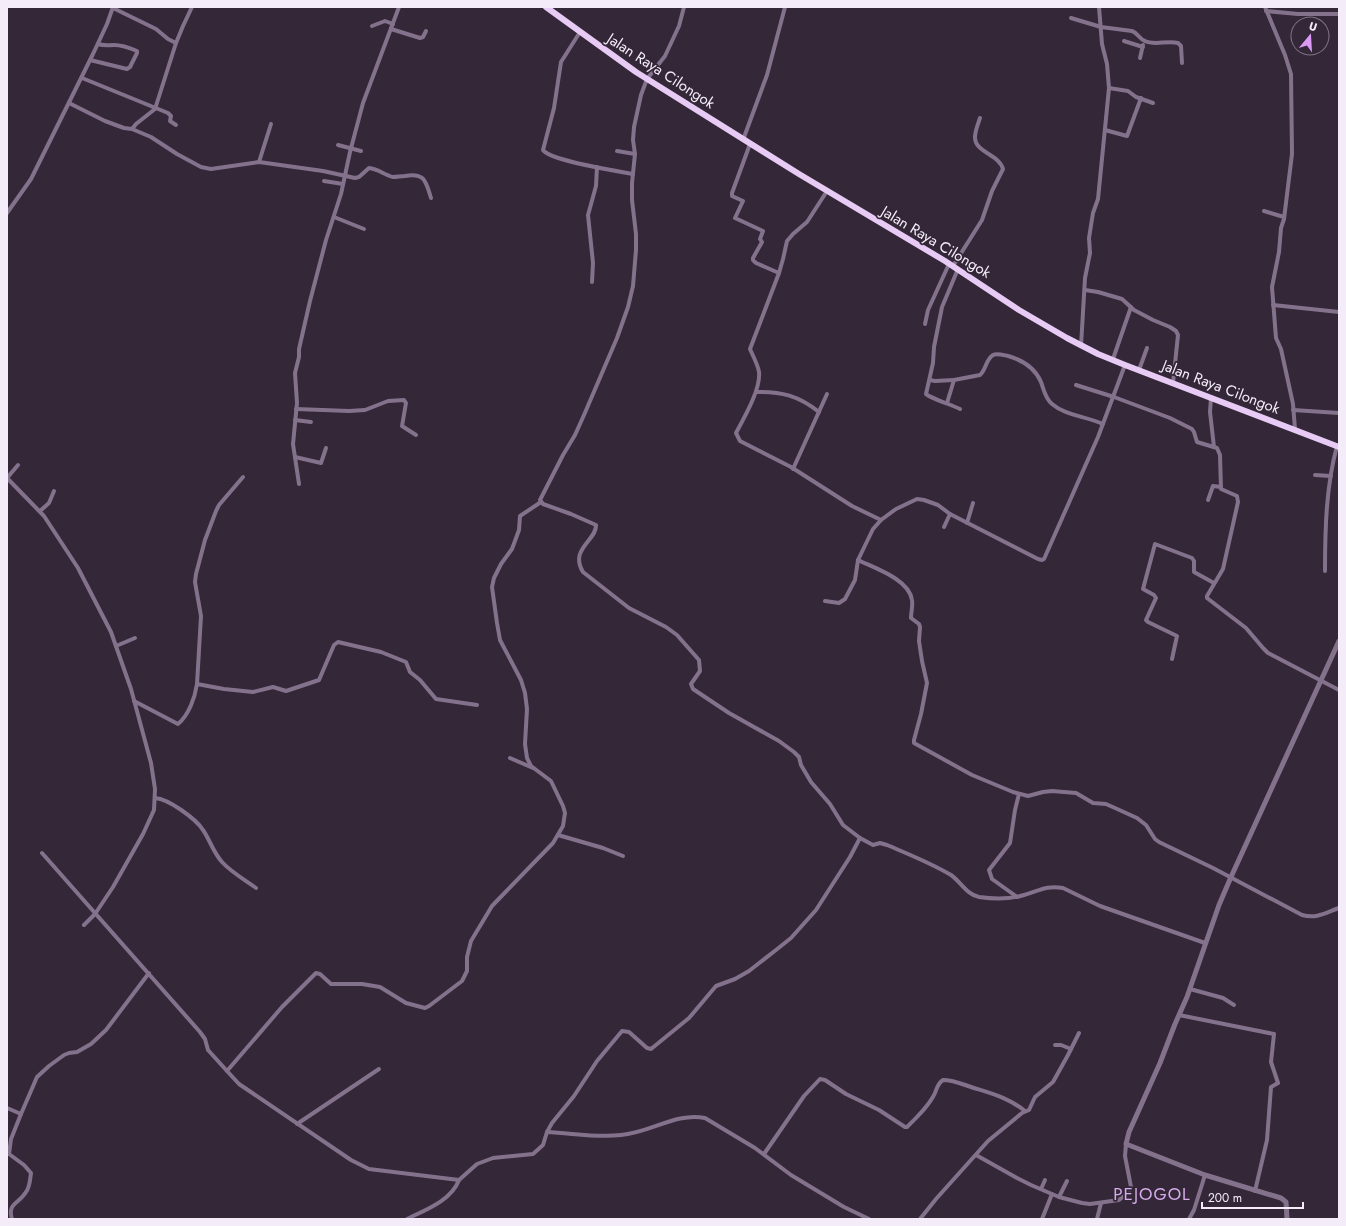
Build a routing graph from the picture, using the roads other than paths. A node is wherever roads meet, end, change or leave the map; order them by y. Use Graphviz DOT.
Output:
graph roads {
  1 [pos="192,7"];
  2 [pos="399,7"];
  3 [pos="546,7"];
  4 [pos="684,7"];
  5 [pos="785,7"];
  6 [pos="1099,7"];
  7 [pos="113,8"];
  8 [pos="553,9"];
  9 [pos="1265,9"];
  10 [pos="1339,14"];
  11 [pos="1071,18"];
  12 [pos="393,24"];
  13 [pos="372,26"];
  14 [pos="1101,27"];
  15 [pos="391,29"];
  16 [pos="426,31"];
  17 [pos="580,32"];
  18 [pos="1124,41"];
  19 [pos="1145,41"];
  20 [pos="176,43"];
  21 [pos="98,44"];
  22 [pos="1143,47"];
  23 [pos="1140,58"];
  24 [pos="90,60"];
  25 [pos="1182,63"];
  26 [pos="82,78"];
  27 [pos="647,79"];
  28 [pos="1110,88"];
  29 [pos="1141,98"];
  30 [pos="69,103"];
  31 [pos="1153,103"];
  32 [pos="155,109"];
  33 [pos="980,118"];
  34 [pos="271,124"];
  35 [pos="176,125"];
  36 [pos="132,129"];
  37 [pos="1105,130"];
  38 [pos="743,140"];
  39 [pos="750,144"];
  40 [pos="338,145"];
  41 [pos="351,149"];
  42 [pos="361,151"];
  43 [pos="617,151"];
  44 [pos="635,154"];
  45 [pos="259,162"];
  46 [pos="597,167"];
  47 [pos="633,174"];
  48 [pos="345,176"];
  49 [pos="324,181"];
  50 [pos="343,184"];
  51 [pos="827,191"];
  52 [pos="431,198"];
  53 [pos="1264,212"];
  54 [pos="7,213"];
  55 [pos="334,217"];
  56 [pos="1284,217"];
  57 [pos="364,229"];
  58 [pos="953,266"];
  59 [pos="779,273"];
  60 [pos="592,282"];
  61 [pos="1085,290"];
  62 [pos="1273,305"];
  63 [pos="1131,307"];
  64 [pos="1339,312"];
  65 [pos="925,324"];
  66 [pos="1081,346"];
  67 [pos="1147,348"];
  68 [pos="1113,360"];
  69 [pos="1125,365"];
  70 [pos="1139,370"];
  71 [pos="930,380"];
  72 [pos="954,380"];
  73 [pos="1173,383"];
  74 [pos="1076,386"];
  75 [pos="756,392"];
  76 [pos="827,394"];
  77 [pos="1114,398"];
  78 [pos="1211,398"];
  79 [pos="947,403"];
  80 [pos="296,409"];
  81 [pos="960,409"];
  82 [pos="1293,410"];
  83 [pos="819,412"];
  84 [pos="1339,413"];
  85 [pos="295,420"];
  86 [pos="311,422"];
  87 [pos="1103,424"];
  88 [pos="1294,429"];
  89 [pos="416,435"];
  90 [pos="1214,447"];
  91 [pos="1338,447"];
  92 [pos="326,448"];
  93 [pos="295,457"];
  94 [pos="18,464"];
  95 [pos="793,469"];
  96 [pos="1315,474"];
  97 [pos="1331,476"];
  98 [pos="243,477"];
  99 [pos="7,478"];
  100 [pos="299,484"];
  101 [pos="1221,487"];
  102 [pos="54,491"];
  103 [pos="1208,500"];
  104 [pos="541,502"];
  105 [pos="974,503"];
  106 [pos="40,511"];
  107 [pos="950,514"];
  108 [pos="881,520"];
  109 [pos="967,523"];
  110 [pos="944,527"];
  111 [pos="858,560"];
  112 [pos="1325,571"];
  113 [pos="1214,583"];
  114 [pos="825,601"];
  115 [pos="135,638"];
  116 [pos="1339,641"];
  117 [pos="116,646"];
  118 [pos="1172,659"];
  119 [pos="1321,680"];
  120 [pos="197,684"];
  121 [pos="1339,690"];
  122 [pos="134,701"];
  123 [pos="477,706"];
  124 [pos="510,758"];
  125 [pos="533,768"];
  126 [pos="1019,794"];
  127 [pos="155,798"];
  128 [pos="558,835"];
  129 [pos="860,838"];
  130 [pos="42,854"];
  131 [pos="623,856"];
  132 [pos="1231,877"];
  133 [pos="256,888"];
  134 [pos="1017,897"];
  135 [pos="1339,908"];
  136 [pos="94,914"];
  137 [pos="84,925"];
  138 [pos="1205,943"];
  139 [pos="149,973"];
  140 [pos="1190,989"];
  141 [pos="1234,1005"];
  142 [pos="1178,1015"];
  143 [pos="1079,1032"];
  144 [pos="1055,1045"];
  145 [pos="1071,1049"];
  146 [pos="379,1069"];
  147 [pos="227,1071"];
  148 [pos="7,1108"];
  149 [pos="1025,1111"];
  150 [pos="21,1114"];
  151 [pos="297,1124"];
  152 [pos="548,1132"];
  153 [pos="1126,1144"];
  154 [pos="764,1154"];
  155 [pos="976,1155"];
  156 [pos="8,1156"];
  157 [pos="1205,1175"];
  158 [pos="458,1180"];
  159 [pos="1045,1180"];
  160 [pos="1067,1181"];
  161 [pos="1041,1188"];
  162 [pos="1255,1191"];
  163 [pos="1052,1194"];
  164 [pos="1060,1197"];
  165 [pos="1101,1203"];
  166 [pos="12,1219"];
  167 [pos="407,1219"];
  168 [pos="869,1219"];
  169 [pos="920,1219"];
  170 [pos="1042,1219"];
  171 [pos="1097,1219"];
  172 [pos="1189,1219"];
  173 [pos="1287,1219"];
  1 -- 20 [label="street"];
  2 -- 12 [label="street"];
  3 -- 8 [label="highway, Jalan Raya Cilongok"];
  4 -- 27 [label="street"];
  5 -- 38 [label="street"];
  6 -- 14 [label="street"];
  7 -- 20 [label="street"];
  7 -- 21 [label="street"];
  8 -- 17 [label="highway, Jalan Raya Cilongok"];
  9 -- 10 [label="street"];
  9 -- 56 [label="street"];
  11 -- 14 [label="street"];
  12 -- 13 [label="street"];
  12 -- 15 [label="street"];
  14 -- 19 [label="street"];
  14 -- 28 [label="street"];
  15 -- 16 [label="street"];
  15 -- 41 [label="street"];
  17 -- 27 [label="highway, Jalan Raya Cilongok"];
  17 -- 46 [label="street"];
  18 -- 22 [label="street"];
  19 -- 22 [label="street"];
  19 -- 25 [label="street"];
  20 -- 32 [label="street"];
  21 -- 24 [label="street"];
  21 -- 24 [label="street"];
  22 -- 23 [label="street"];
  24 -- 26 [label="street"];
  26 -- 30 [label="street"];
  26 -- 32 [label="street"];
  27 -- 38 [label="highway, Jalan Raya Cilongok"];
  27 -- 44 [label="street"];
  28 -- 29 [label="street"];
  28 -- 37 [label="street"];
  29 -- 31 [label="street"];
  29 -- 37 [label="street"];
  30 -- 36 [label="street"];
  30 -- 54 [label="street"];
  32 -- 35 [label="street"];
  32 -- 36 [label="street"];
  33 -- 58 [label="street"];
  34 -- 45 [label="street"];
  36 -- 45 [label="street"];
  37 -- 61 [label="street"];
  38 -- 39 [label="highway, Jalan Raya Cilongok"];
  39 -- 51 [label="highway, Jalan Raya Cilongok"];
  39 -- 59 [label="street"];
  40 -- 41 [label="street"];
  41 -- 42 [label="street"];
  41 -- 48 [label="street"];
  43 -- 44 [label="street"];
  44 -- 47 [label="street"];
  45 -- 48 [label="street"];
  46 -- 47 [label="street"];
  46 -- 60 [label="street"];
  47 -- 104 [label="street"];
  48 -- 50 [label="street"];
  48 -- 52 [label="street"];
  49 -- 50 [label="street"];
  50 -- 55 [label="street"];
  51 -- 58 [label="highway, Jalan Raya Cilongok"];
  51 -- 59 [label="street"];
  53 -- 56 [label="street"];
  55 -- 57 [label="street"];
  55 -- 80 [label="street"];
  56 -- 62 [label="street"];
  58 -- 65 [label="street"];
  58 -- 66 [label="highway, Jalan Raya Cilongok"];
  58 -- 71 [label="street"];
  59 -- 75 [label="street"];
  61 -- 63 [label="street"];
  61 -- 66 [label="street"];
  62 -- 64 [label="street"];
  62 -- 82 [label="street"];
  63 -- 68 [label="street"];
  63 -- 73 [label="street"];
  66 -- 68 [label="highway, Jalan Raya Cilongok"];
  67 -- 70 [label="street"];
  68 -- 69 [label="highway, Jalan Raya Cilongok"];
  69 -- 70 [label="highway, Jalan Raya Cilongok"];
  69 -- 77 [label="street"];
  70 -- 73 [label="highway, Jalan Raya Cilongok"];
  71 -- 72 [label="street"];
  71 -- 79 [label="street"];
  72 -- 79 [label="street"];
  72 -- 87 [label="street"];
  73 -- 78 [label="highway, Jalan Raya Cilongok"];
  74 -- 77 [label="street"];
  75 -- 83 [label="street"];
  75 -- 95 [label="street"];
  76 -- 83 [label="street"];
  77 -- 87 [label="street"];
  77 -- 90 [label="street"];
  78 -- 88 [label="highway, Jalan Raya Cilongok"];
  78 -- 90 [label="street"];
  79 -- 81 [label="street"];
  80 -- 85 [label="street"];
  80 -- 89 [label="street"];
  82 -- 84 [label="street"];
  82 -- 88 [label="street"];
  83 -- 95 [label="street"];
  85 -- 86 [label="street"];
  85 -- 93 [label="street"];
  87 -- 109 [label="street"];
  88 -- 91 [label="highway, Jalan Raya Cilongok"];
  90 -- 101 [label="street"];
  91 -- 97 [label="street"];
  92 -- 93 [label="street"];
  93 -- 100 [label="street"];
  94 -- 99 [label="street"];
  95 -- 108 [label="street"];
  96 -- 97 [label="street"];
  97 -- 112 [label="street"];
  98 -- 120 [label="street"];
  99 -- 106 [label="street"];
  101 -- 103 [label="street"];
  101 -- 113 [label="street"];
  102 -- 106 [label="street"];
  104 -- 125 [label="street"];
  104 -- 129 [label="street"];
  105 -- 109 [label="street"];
  106 -- 117 [label="street"];
  107 -- 108 [label="street"];
  107 -- 109 [label="street"];
  107 -- 110 [label="street"];
  108 -- 111 [label="street"];
  111 -- 114 [label="street"];
  111 -- 126 [label="street"];
  113 -- 118 [label="street"];
  113 -- 119 [label="street"];
  115 -- 117 [label="street"];
  116 -- 119 [label="street"];
  117 -- 122 [label="street"];
  119 -- 121 [label="street"];
  119 -- 132 [label="street"];
  120 -- 122 [label="street"];
  120 -- 123 [label="street"];
  122 -- 127 [label="street"];
  124 -- 125 [label="street"];
  125 -- 128 [label="street"];
  126 -- 132 [label="street"];
  126 -- 134 [label="street"];
  127 -- 133 [label="street"];
  127 -- 136 [label="street"];
  128 -- 131 [label="street"];
  128 -- 147 [label="street"];
  129 -- 134 [label="street"];
  129 -- 152 [label="street"];
  130 -- 136 [label="street"];
  132 -- 135 [label="street"];
  132 -- 138 [label="street"];
  134 -- 138 [label="street"];
  136 -- 137 [label="street"];
  136 -- 139 [label="street"];
  138 -- 140 [label="street"];
  139 -- 147 [label="street"];
  139 -- 150 [label="street"];
  140 -- 141 [label="street"];
  140 -- 142 [label="street"];
  142 -- 153 [label="street"];
  142 -- 162 [label="street"];
  143 -- 145 [label="street"];
  144 -- 145 [label="street"];
  145 -- 149 [label="street"];
  146 -- 151 [label="street"];
  147 -- 151 [label="street"];
  148 -- 150 [label="street"];
  149 -- 154 [label="street"];
  149 -- 155 [label="street"];
  150 -- 156 [label="street"];
  151 -- 158 [label="street"];
  152 -- 154 [label="street"];
  152 -- 158 [label="street"];
  153 -- 157 [label="street"];
  153 -- 165 [label="street"];
  154 -- 168 [label="street"];
  155 -- 161 [label="street"];
  155 -- 169 [label="street"];
  156 -- 166 [label="street"];
  157 -- 162 [label="street"];
  157 -- 172 [label="street"];
  158 -- 167 [label="street"];
  159 -- 161 [label="street"];
  160 -- 164 [label="street"];
  161 -- 163 [label="street"];
  162 -- 173 [label="street"];
  163 -- 164 [label="street"];
  163 -- 170 [label="street"];
  164 -- 165 [label="street"];
  165 -- 171 [label="street"];
}
